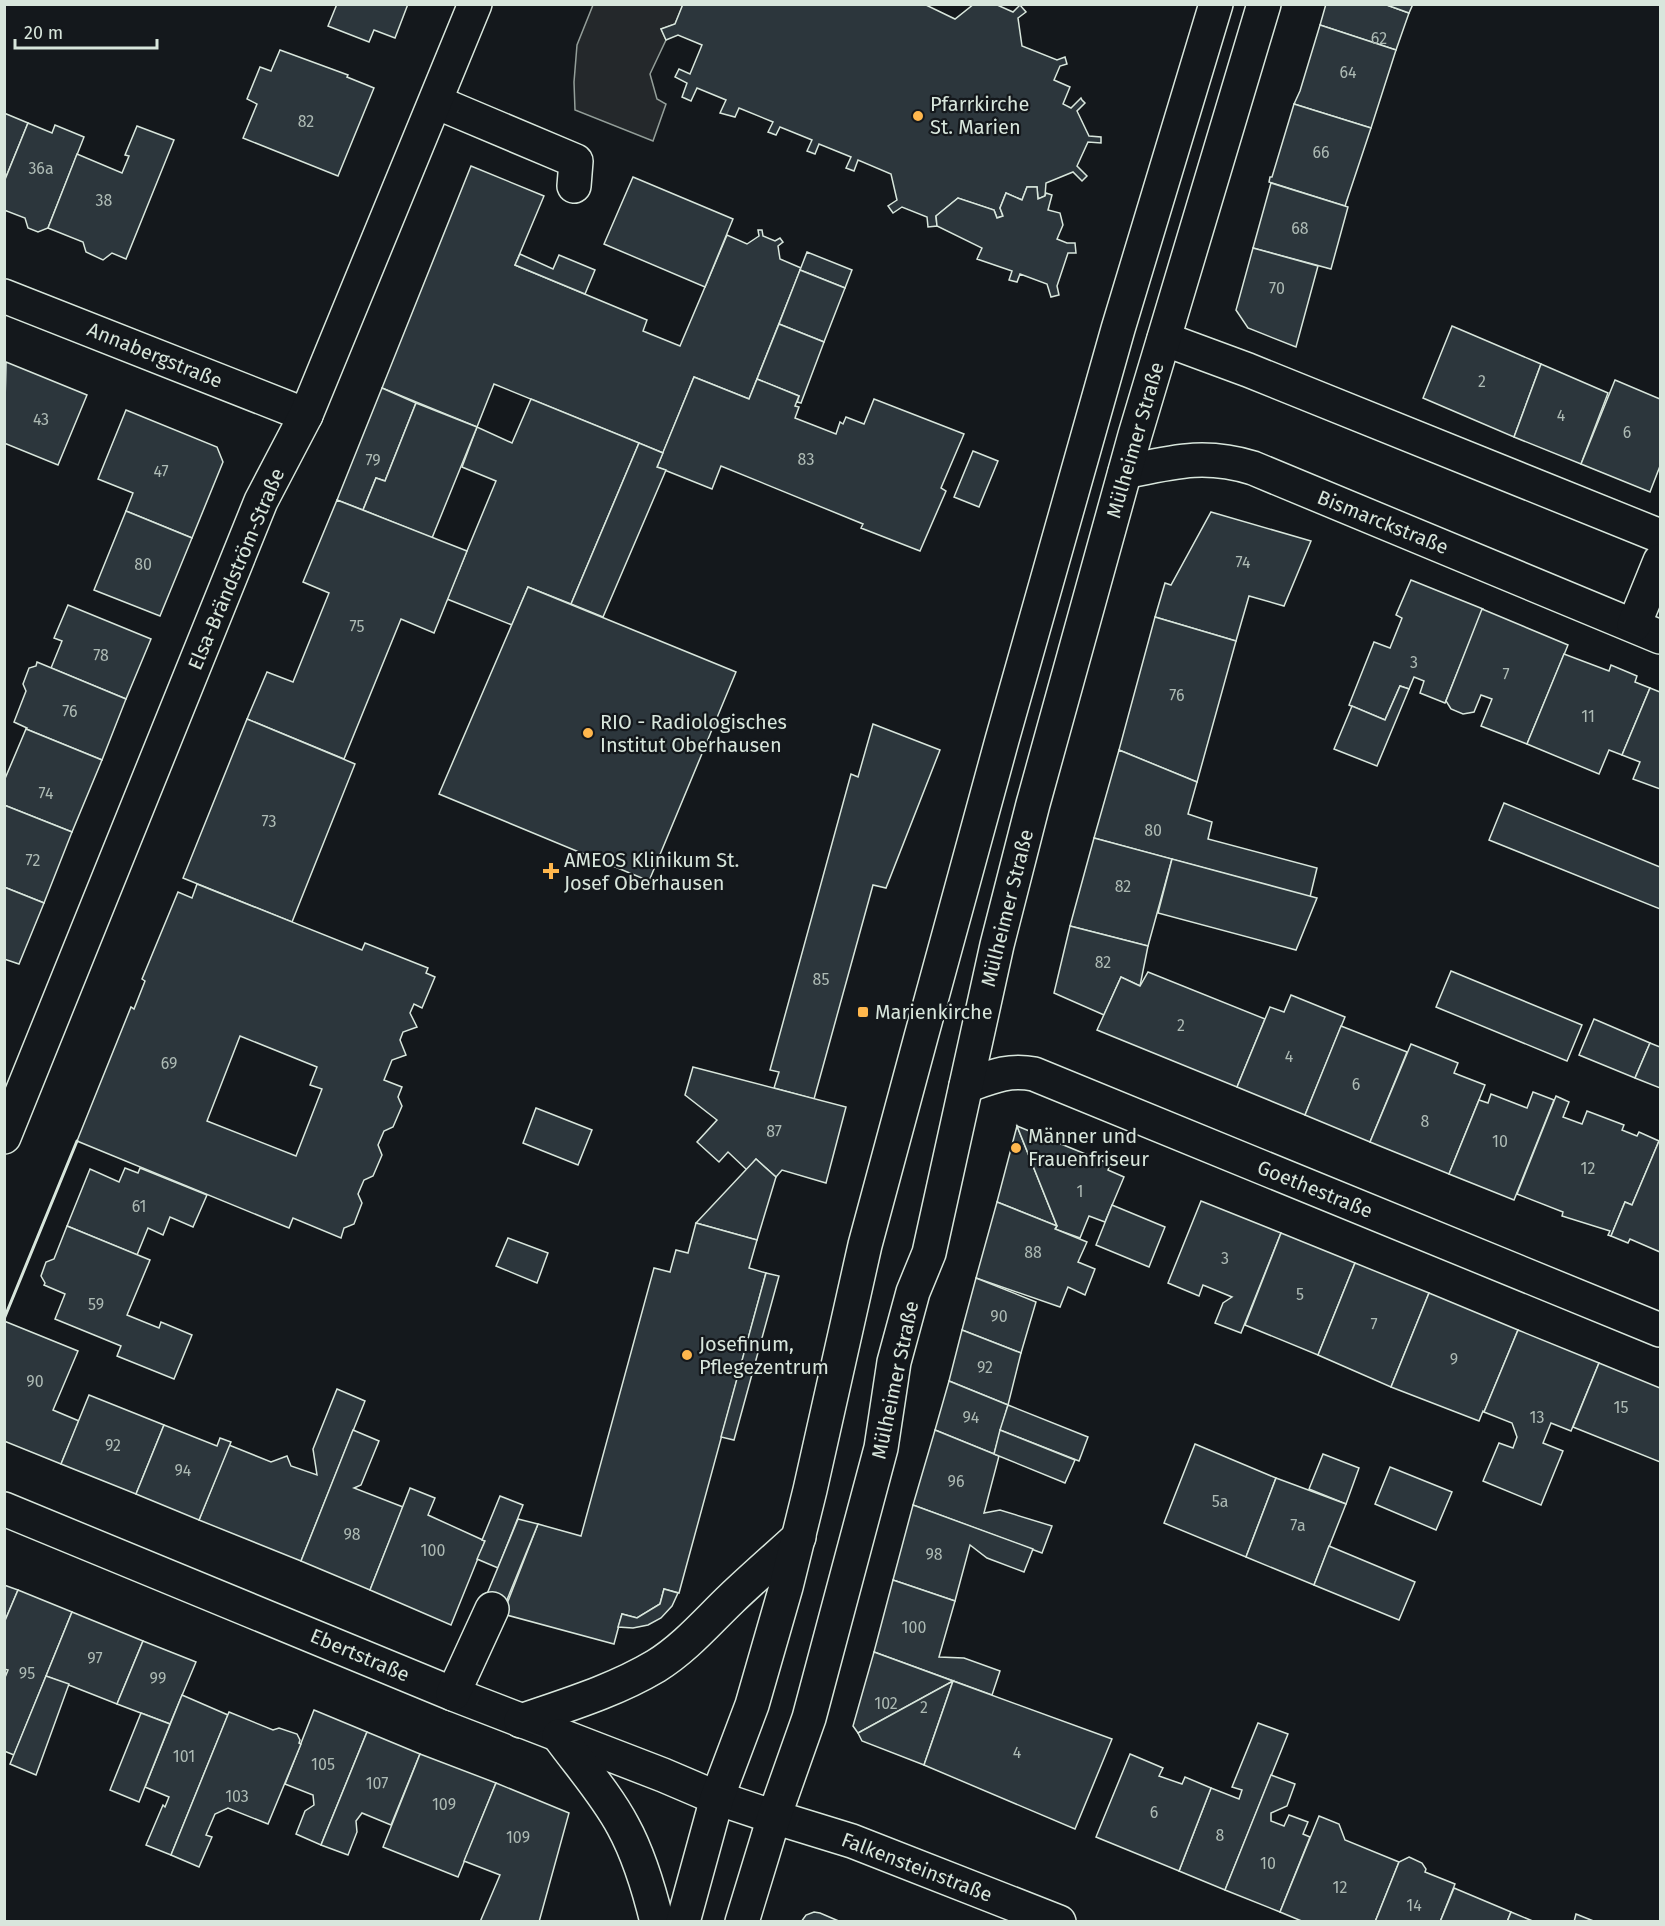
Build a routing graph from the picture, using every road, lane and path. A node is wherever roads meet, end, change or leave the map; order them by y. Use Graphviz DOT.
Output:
graph roads {
  1 [pos="474,4"];
  2 [pos="1216,4"];
  3 [pos="1264,4"];
  4 [pos="436,102"];
  5 [pos="574,186"];
  6 [pos="4,296"];
  7 [pos="1164,339"];
  8 [pos="306,415"];
  9 [pos="1125,472"];
  10 [pos="1660,536"];
  11 [pos="1660,561"];
  12 [pos="1647,631"];
  13 [pos="966,1086"];
  14 [pos="4,1137"];
  15 [pos="1660,1330"];
  16 [pos="4,1509"];
  17 [pos="799,1537"];
  18 [pos="492,1609"];
  19 [pos="453,1694"];
  20 [pos="521,1721"];
  21 [pos="559,1736"];
  22 [pos="717,1798"];
  23 [pos="774,1817"];
  24 [pos="657,1922"];
  25 [pos="683,1922"];
  26 [pos="742,1922"];
  27 [pos="1059,1922"];
  1 -- 4 [label="main road, Elsa-Brändström-Straße"];
  2 -- 17 [label="main road"];
  3 -- 7 [label="main road, Mülheimer Straße"];
  4 -- 5 [label="main road"];
  4 -- 8 [label="main road, Elsa-Brändström-Straße"];
  6 -- 8 [label="main road, Annabergstraße"];
  7 -- 9 [label="main road, Mülheimer Straße"];
  7 -- 10 [label="main road"];
  8 -- 14 [label="main road, Elsa-Brändström-Straße"];
  9 -- 12 [label="main road, Bismarckstraße"];
  9 -- 13 [label="main road, Mülheimer Straße"];
  11 -- 12 [label="main road, Bismarckstraße"];
  13 -- 15 [label="main road, Goethestraße"];
  13 -- 23 [label="main road, Mülheimer Straße"];
  16 -- 19 [label="main road, Ebertstraße"];
  17 -- 20 [label="main road"];
  17 -- 22 [label="main road"];
  18 -- 19 [label="main road"];
  19 -- 20 [label="main road, Ebertstraße"];
  20 -- 21 [label="main road, Ebertstraße"];
  21 -- 22 [label="main road, Ebertstraße"];
  21 -- 24 [label="main road"];
  22 -- 23 [label="main road"];
  22 -- 25 [label="main road"];
  23 -- 26 [label="main road, Mülheimer Straße"];
  23 -- 27 [label="main road, Falkensteinstraße"];
}
